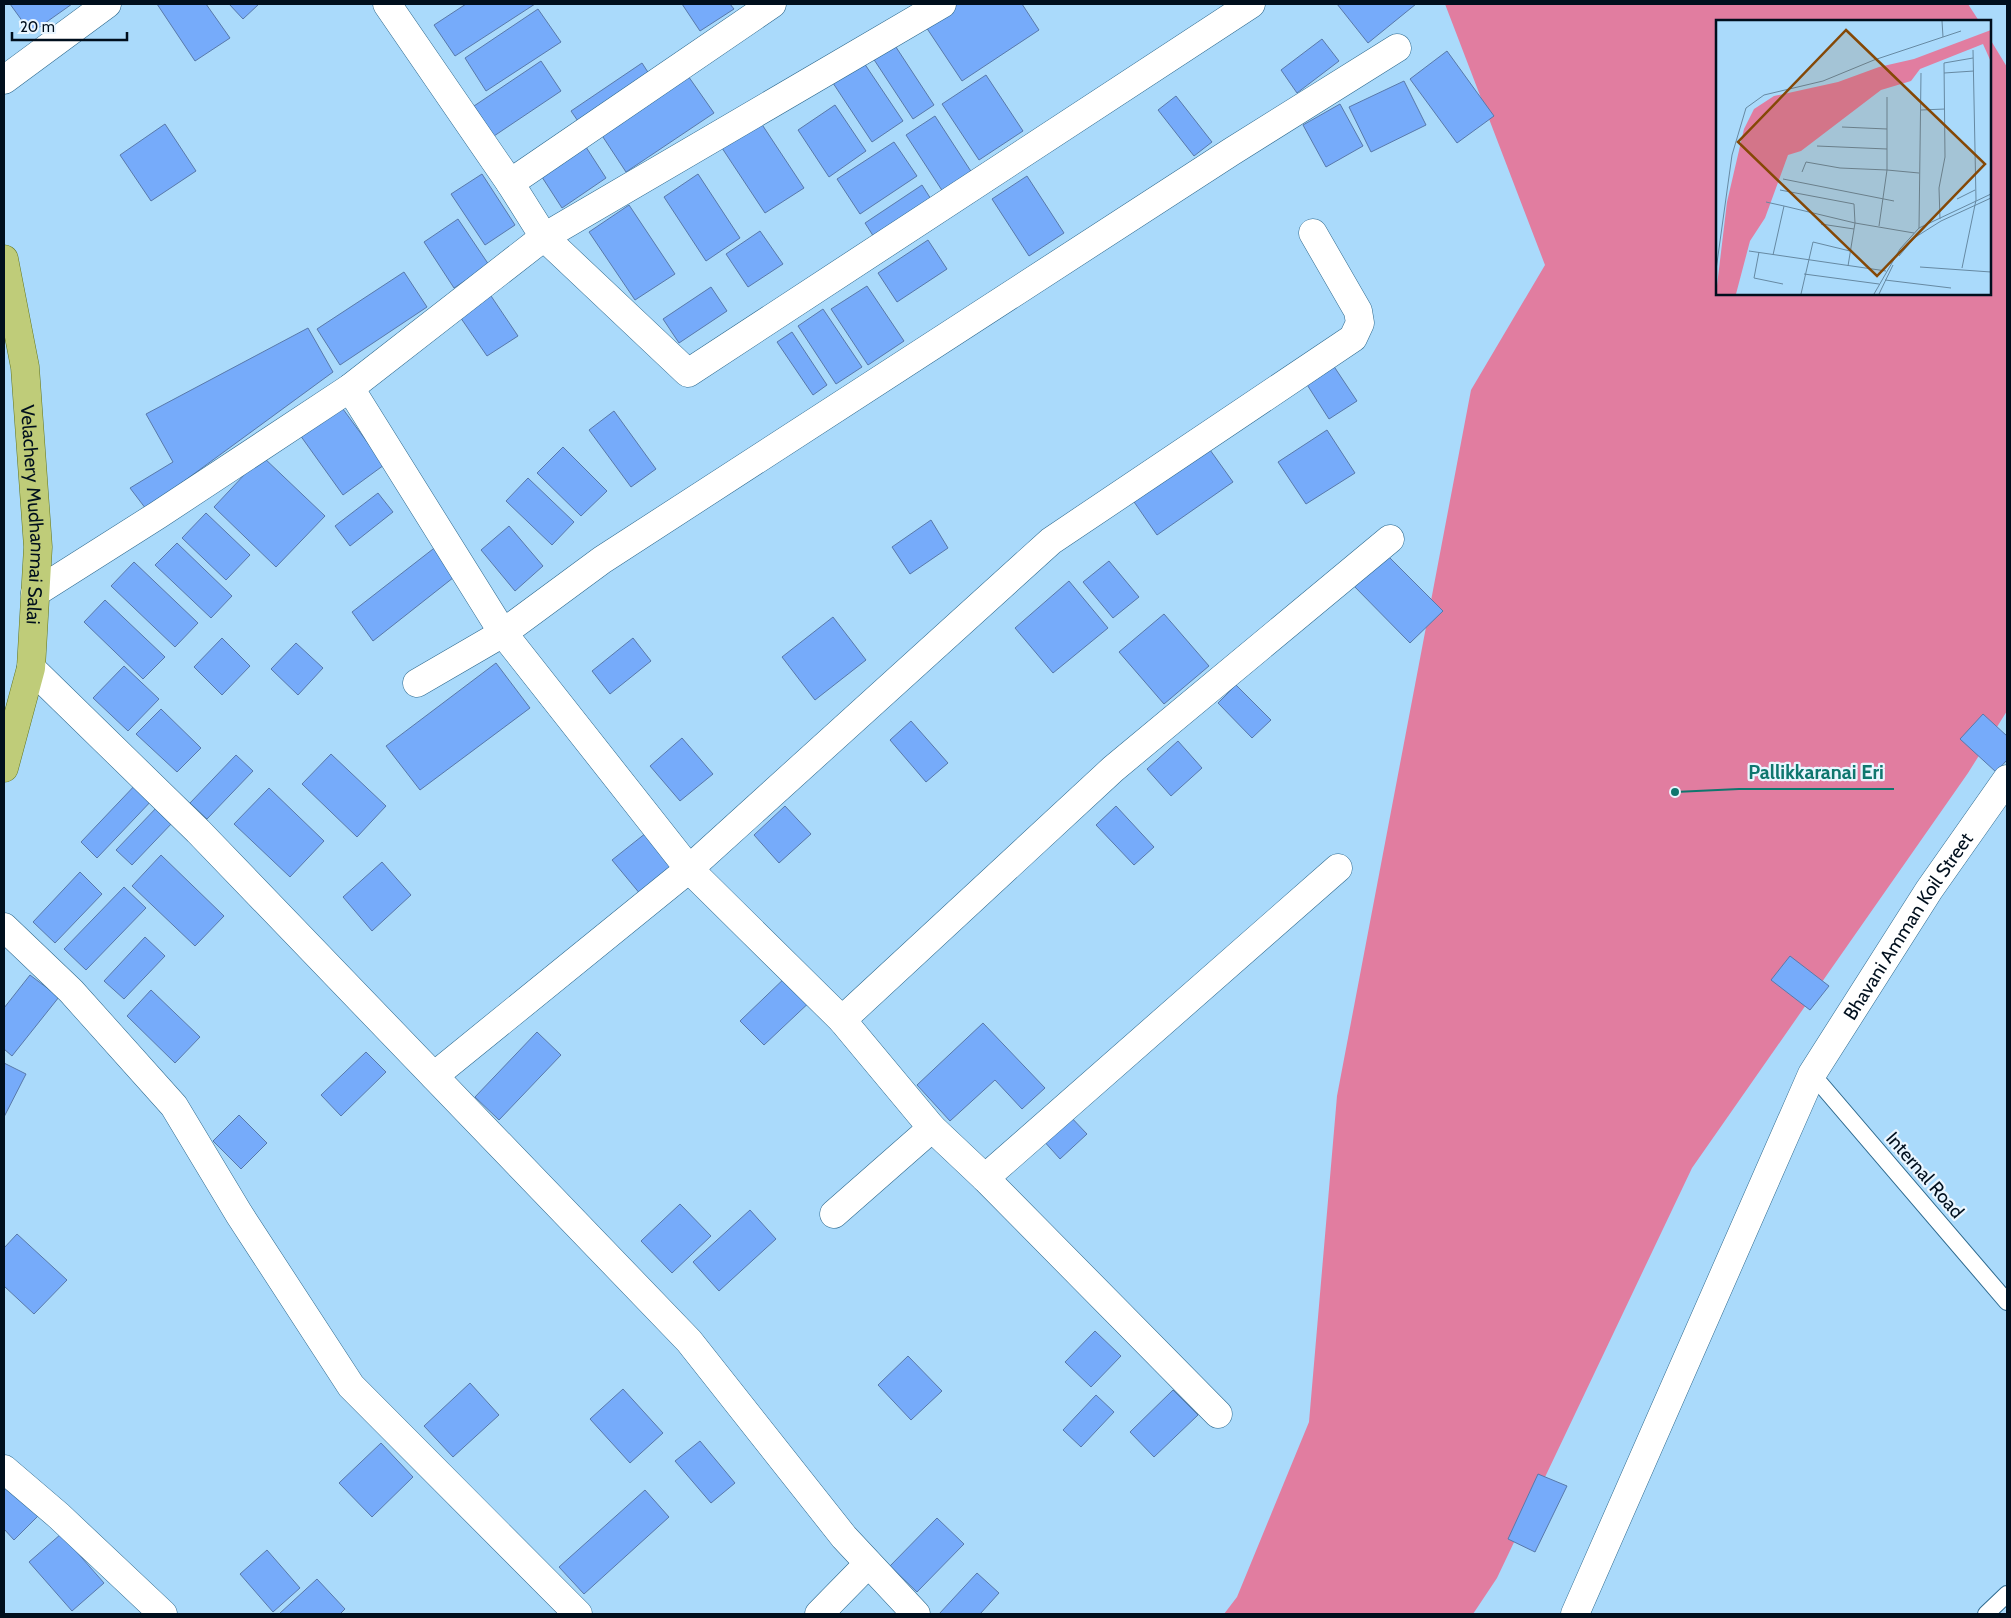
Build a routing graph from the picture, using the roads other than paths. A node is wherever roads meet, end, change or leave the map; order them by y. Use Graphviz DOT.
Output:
graph roads {
  1 [pos="107,4"];
  2 [pos="387,4"];
  3 [pos="772,4"];
  4 [pos="942,4"];
  5 [pos="1250,4"];
  6 [pos="1397,48"];
  7 [pos="4,80"];
  8 [pos="510,183"];
  9 [pos="1312,233"];
  10 [pos="544,237"];
  11 [pos="4,259"];
  12 [pos="350,388"];
  13 [pos="1390,539"];
  14 [pos="35,593"];
  15 [pos="502,633"];
  16 [pos="30,668"];
  17 [pos="418,684"];
  18 [pos="4,768"];
  19 [pos="2007,779"];
  20 [pos="1338,868"];
  21 [pos="689,869"];
  22 [pos="4,927"];
  23 [pos="842,1020"];
  24 [pos="1812,1074"];
  25 [pos="434,1076"];
  26 [pos="932,1128"];
  27 [pos="985,1178"];
  28 [pos="834,1214"];
  29 [pos="2007,1302"];
  30 [pos="1218,1414"];
  31 [pos="4,1469"];
  32 [pos="868,1564"];
  33 [pos="2007,1594"];
  34 [pos="162,1614"];
  35 [pos="578,1614"];
  36 [pos="819,1614"];
  37 [pos="916,1614"];
  38 [pos="1575,1614"];
  39 [pos="1986,1614"];
  1 -- 7 [label="street"];
  2 -- 8 [label="street"];
  3 -- 8 [label="street"];
  4 -- 10 [label="street"];
  5 -- 10 [label="street"];
  6 -- 15 [label="street"];
  8 -- 10 [label="street"];
  9 -- 21 [label="street"];
  10 -- 12 [label="street"];
  11 -- 14 [label="main road, Velachery Mudhanmai Salai"];
  12 -- 14 [label="street"];
  12 -- 15 [label="street"];
  13 -- 23 [label="street"];
  14 -- 16 [label="main road, Velachery Mudhanmai Salai"];
  15 -- 17 [label="street"];
  15 -- 21 [label="street"];
  16 -- 18 [label="main road, Velachery Mudhanmai Salai"];
  16 -- 25 [label="street"];
  19 -- 24 [label="street, Bhavani Amman Koil Street"];
  20 -- 27 [label="street"];
  21 -- 23 [label="street"];
  21 -- 25 [label="street"];
  22 -- 35 [label="street"];
  23 -- 26 [label="street"];
  24 -- 29 [label="lane, Internal Road"];
  24 -- 38 [label="street, Bhavani Amman Koil Street"];
  25 -- 32 [label="street"];
  26 -- 27 [label="street"];
  26 -- 28 [label="street"];
  27 -- 30 [label="street"];
  31 -- 34 [label="street"];
  32 -- 36 [label="street"];
  32 -- 37 [label="street"];
  33 -- 39 [label="lane"];
}
